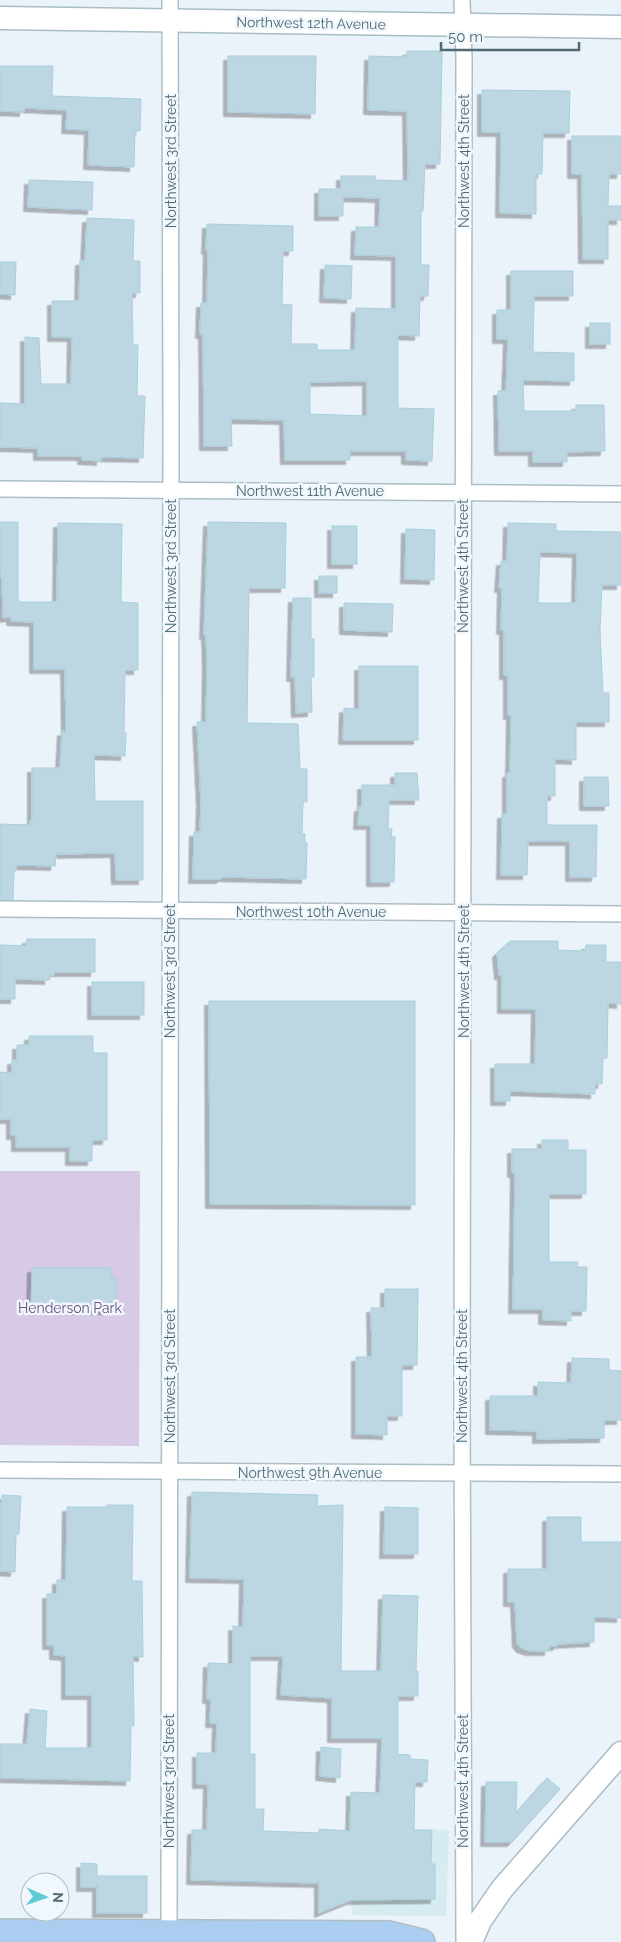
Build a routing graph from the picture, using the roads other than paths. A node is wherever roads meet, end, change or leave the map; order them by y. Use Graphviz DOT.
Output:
graph roads {
  1 [pos="462,0"];
  2 [pos="170,11"];
  3 [pos="0,18"];
  4 [pos="463,26"];
  5 [pos="621,27"];
  6 [pos="0,489"];
  7 [pos="171,491"];
  8 [pos="463,492"];
  9 [pos="621,494"];
  10 [pos="0,909"];
  11 [pos="170,911"];
  12 [pos="464,912"];
  13 [pos="621,914"];
  14 [pos="0,1470"];
  15 [pos="170,1471"];
  16 [pos="462,1473"];
  17 [pos="621,1474"];
  18 [pos="621,1753"];
  19 [pos="0,1932"];
  20 [pos="169,1937"];
  21 [pos="422,1942"];
  22 [pos="464,1942"];
  23 [pos="471,1942"];
  1 -- 4 [label="street, Northwest 4th Street"];
  2 -- 3 [label="main road, Northwest 12th Avenue"];
  2 -- 4 [label="main road, Northwest 12th Avenue"];
  2 -- 7 [label="street, Northwest 3rd Street"];
  4 -- 5 [label="main road, Northwest 12th Avenue"];
  4 -- 8 [label="street, Northwest 4th Street"];
  6 -- 7 [label="street, Northwest 11th Avenue"];
  7 -- 8 [label="street, Northwest 11th Avenue"];
  7 -- 11 [label="street, Northwest 3rd Street"];
  8 -- 9 [label="street, Northwest 11th Avenue"];
  8 -- 12 [label="street, Northwest 4th Street"];
  10 -- 11 [label="street, Northwest 10th Avenue"];
  11 -- 12 [label="street, Northwest 10th Avenue"];
  11 -- 15 [label="street, Northwest 3rd Street"];
  12 -- 13 [label="street, Northwest 10th Avenue"];
  12 -- 16 [label="street, Northwest 4th Street"];
  14 -- 15 [label="street, Northwest 9th Avenue"];
  15 -- 16 [label="street, Northwest 9th Avenue"];
  15 -- 20 [label="street, Northwest 3rd Street"];
  16 -- 17 [label="street, Northwest 9th Avenue"];
  16 -- 22 [label="street, Northwest 4th Street"];
  18 -- 23 [label="main road"];
  19 -- 20 [label="main road"];
  20 -- 21 [label="main road"];
}
